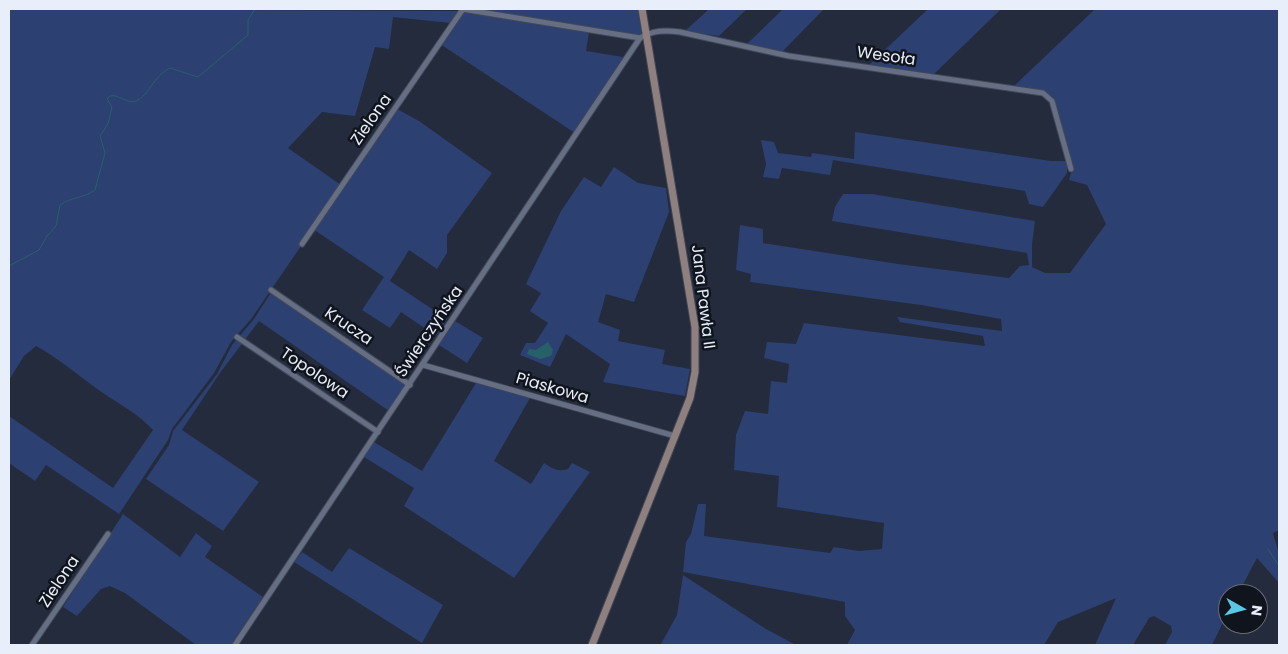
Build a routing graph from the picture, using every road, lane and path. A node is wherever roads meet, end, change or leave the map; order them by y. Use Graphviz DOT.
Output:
graph roads {
  1 [pos="462,9"];
  2 [pos="642,9"];
  3 [pos="643,36"];
  4 [pos="1071,169"];
  5 [pos="302,244"];
  6 [pos="271,290"];
  7 [pos="237,337"];
  8 [pos="423,365"];
  9 [pos="410,385"];
  10 [pos="378,432"];
  11 [pos="675,436"];
  12 [pos="108,534"];
  13 [pos="32,645"];
  14 [pos="235,645"];
  15 [pos="592,645"];
  1 -- 3 [label="street, Wesoła"];
  1 -- 5 [label="street, Zielona"];
  2 -- 3 [label="main road, Jana Pawła II"];
  3 -- 4 [label="street, Wesoła"];
  3 -- 8 [label="street, Świerczyńska"];
  3 -- 11 [label="main road, Jana Pawła II"];
  6 -- 9 [label="street, Krucza"];
  7 -- 10 [label="street, Topolowa"];
  8 -- 9 [label="street, Świerczyńska"];
  8 -- 11 [label="street, Piaskowa"];
  9 -- 10 [label="street, Świerczyńska"];
  10 -- 14 [label="street, Świerczyńska"];
  11 -- 15 [label="main road, Jana Pawła II"];
  12 -- 13 [label="street, Zielona"];
}
